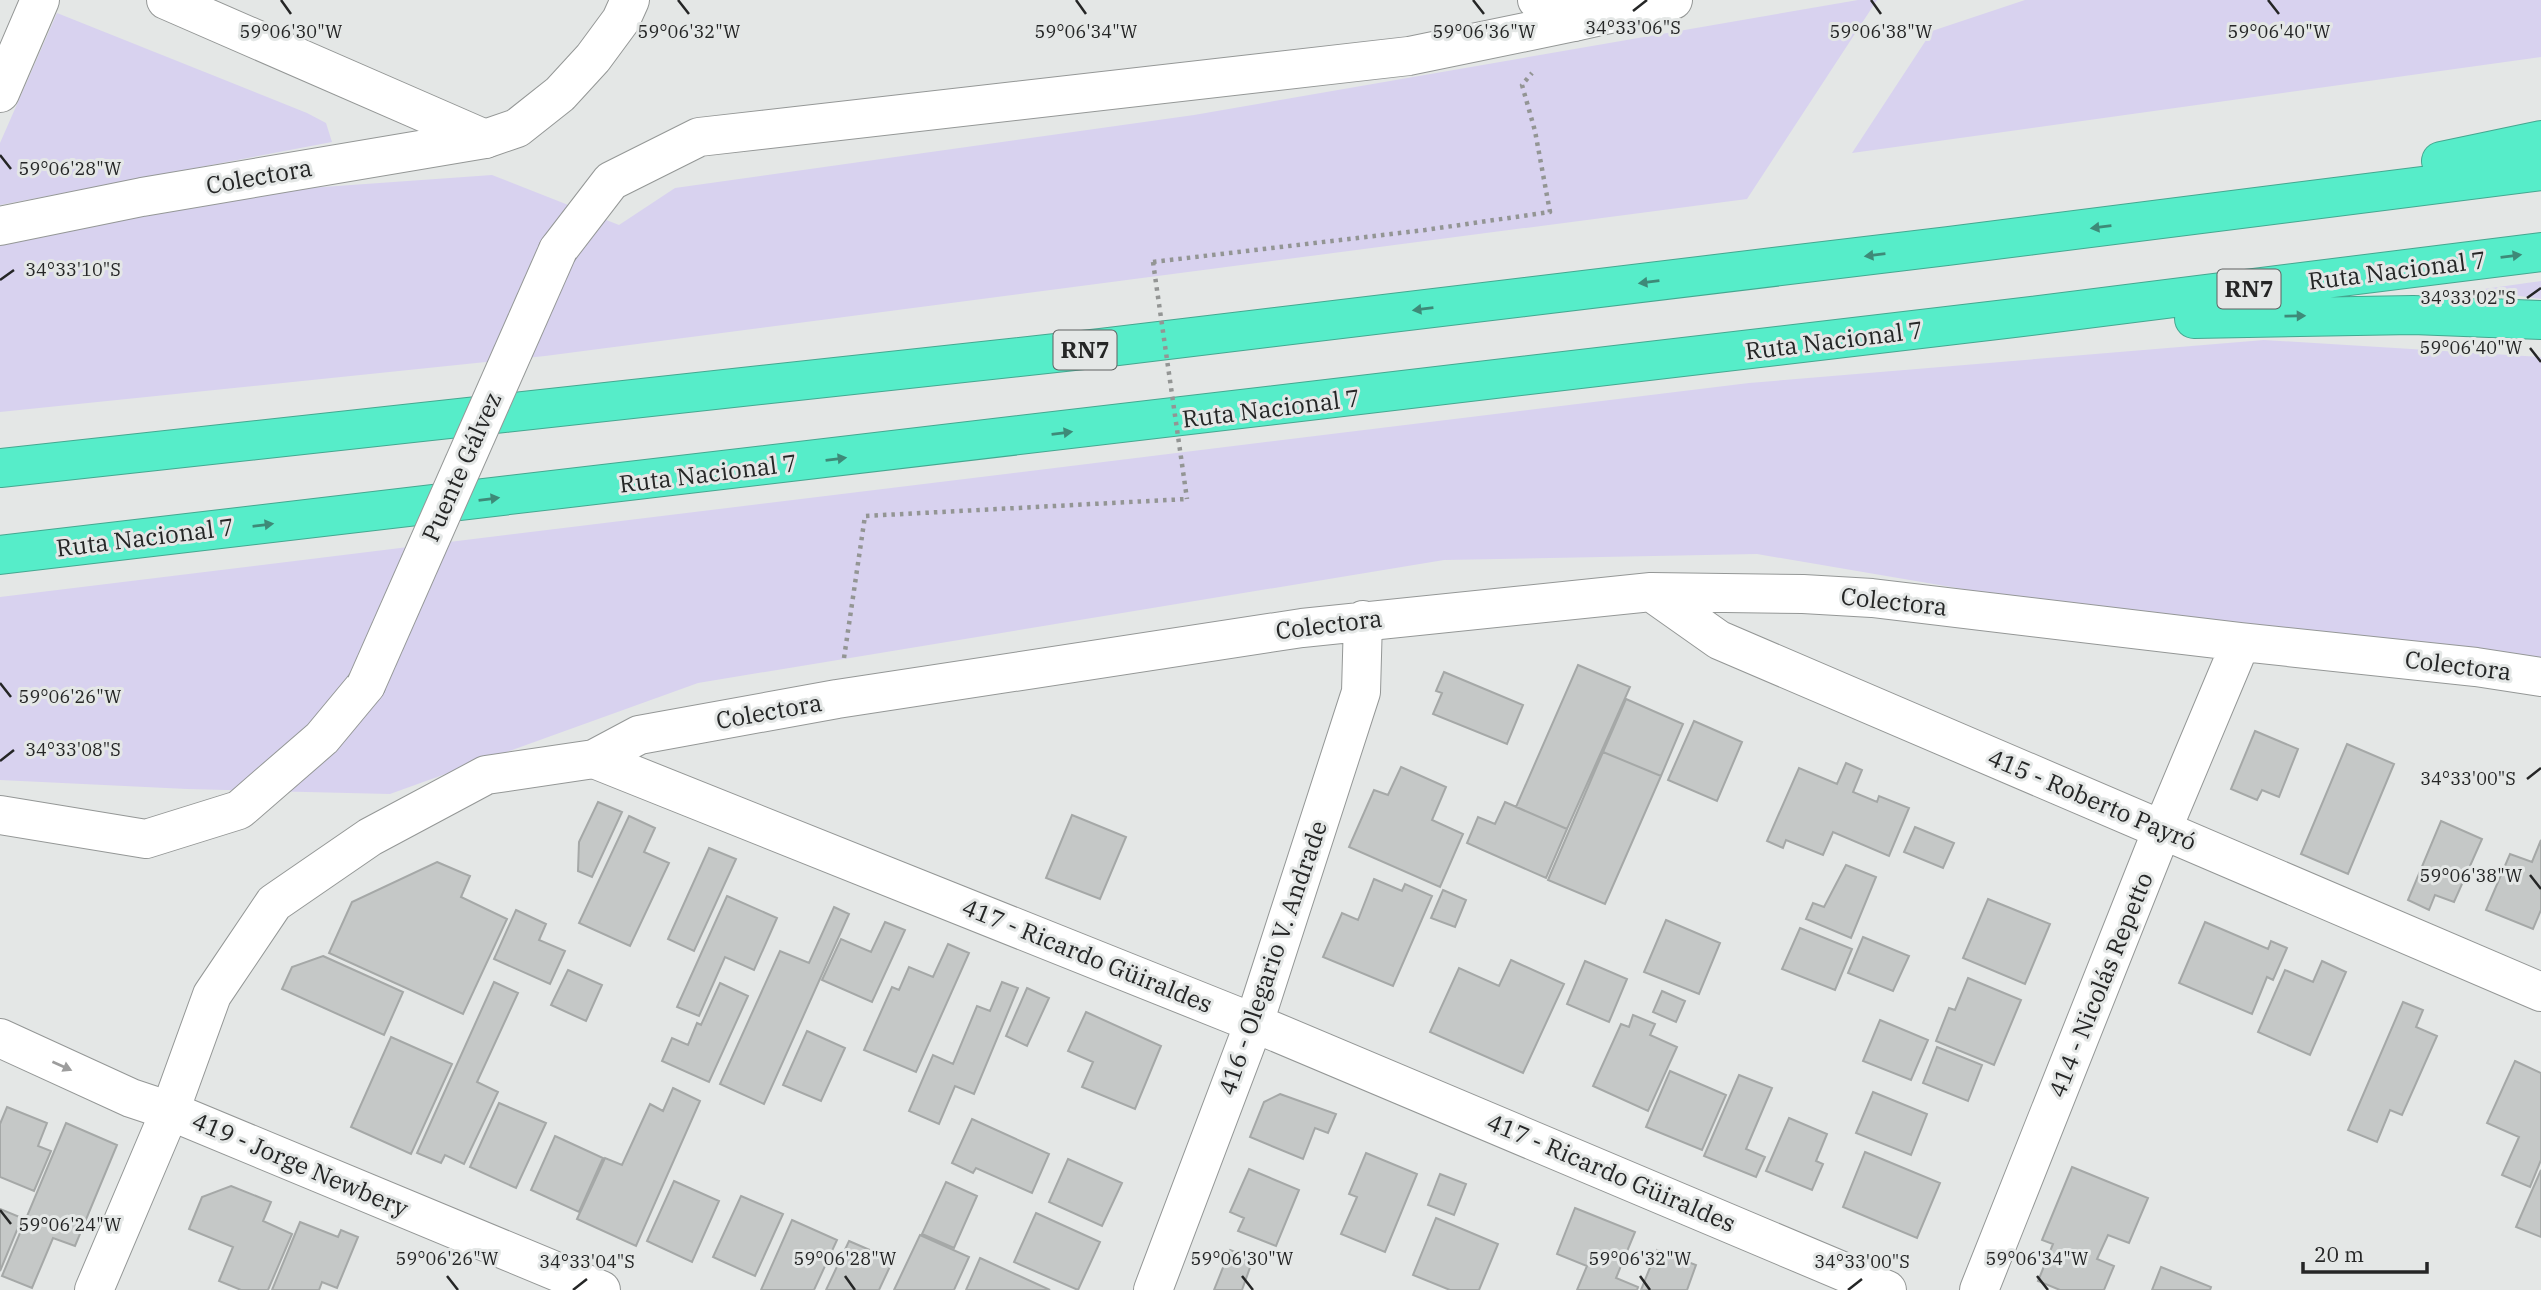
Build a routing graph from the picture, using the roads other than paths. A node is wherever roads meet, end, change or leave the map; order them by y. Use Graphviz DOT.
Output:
graph roads {
  1 [pos="40,0"];
  2 [pos="166,0"];
  3 [pos="630,0"];
  4 [pos="1537,0"];
  5 [pos="1673,0"];
  6 [pos="1577,11"];
  7 [pos="0,93"];
  8 [pos="501,133"];
  9 [pos="2541,140"];
  10 [pos="2541,171"];
  11 [pos="2169,218"];
  12 [pos="0,226"];
  13 [pos="2541,252"];
  14 [pos="2541,320"];
  15 [pos="1958,327"];
  16 [pos="0,468"];
  17 [pos="0,555"];
  18 [pos="1651,592"];
  19 [pos="1363,620"];
  20 [pos="2241,642"];
  21 [pos="2541,677"];
  22 [pos="594,759"];
  23 [pos="0,815"];
  24 [pos="2162,830"];
  25 [pos="2541,992"];
  26 [pos="1254,1023"];
  27 [pos="0,1038"];
  28 [pos="170,1111"];
  29 [pos="94,1290"];
  30 [pos="601,1290"];
  31 [pos="1153,1290"];
  32 [pos="1887,1290"];
  33 [pos="1979,1290"];
  1 -- 7 [label="street"];
  2 -- 8 [label="street"];
  3 -- 8 [label="street"];
  4 -- 6 [label="street"];
  5 -- 6 [label="street"];
  6 -- 23 [label="street, Puente Gálvez, bridge"];
  8 -- 12 [label="street, Colectora"];
  9 -- 11 [label="highway"];
  10 -- 11 [label="highway, RN7"];
  11 -- 16 [label="highway, RN7, one-way"];
  15 -- 13 [label="highway, Ruta Nacional 7 / RN7, one-way"];
  15 -- 14 [label="highway, one-way"];
  17 -- 15 [label="highway, Ruta Nacional 7 / RN7, one-way"];
  18 -- 19 [label="street, Colectora"];
  18 -- 20 [label="street, Colectora"];
  18 -- 24 [label="street, 415 - Roberto Payró"];
  19 -- 22 [label="street, Colectora"];
  19 -- 26 [label="street, 416 - Olegario V. Andrade"];
  20 -- 21 [label="street, Colectora"];
  20 -- 24 [label="street, 414 - Nicolás Repetto"];
  22 -- 26 [label="street, 417 - Ricardo Güiraldes"];
  22 -- 28 [label="street, Colectora"];
  24 -- 25 [label="street, 415 - Roberto Payró"];
  24 -- 33 [label="street, 414 - Nicolás Repetto"];
  26 -- 31 [label="street, 416 - Olegario V. Andrade"];
  26 -- 32 [label="street, 417 - Ricardo Güiraldes"];
  27 -- 28 [label="street, 419 - Jorge Newbery, one-way"];
  28 -- 29 [label="street, Colectora"];
  28 -- 30 [label="street, 419 - Jorge Newbery"];
}
